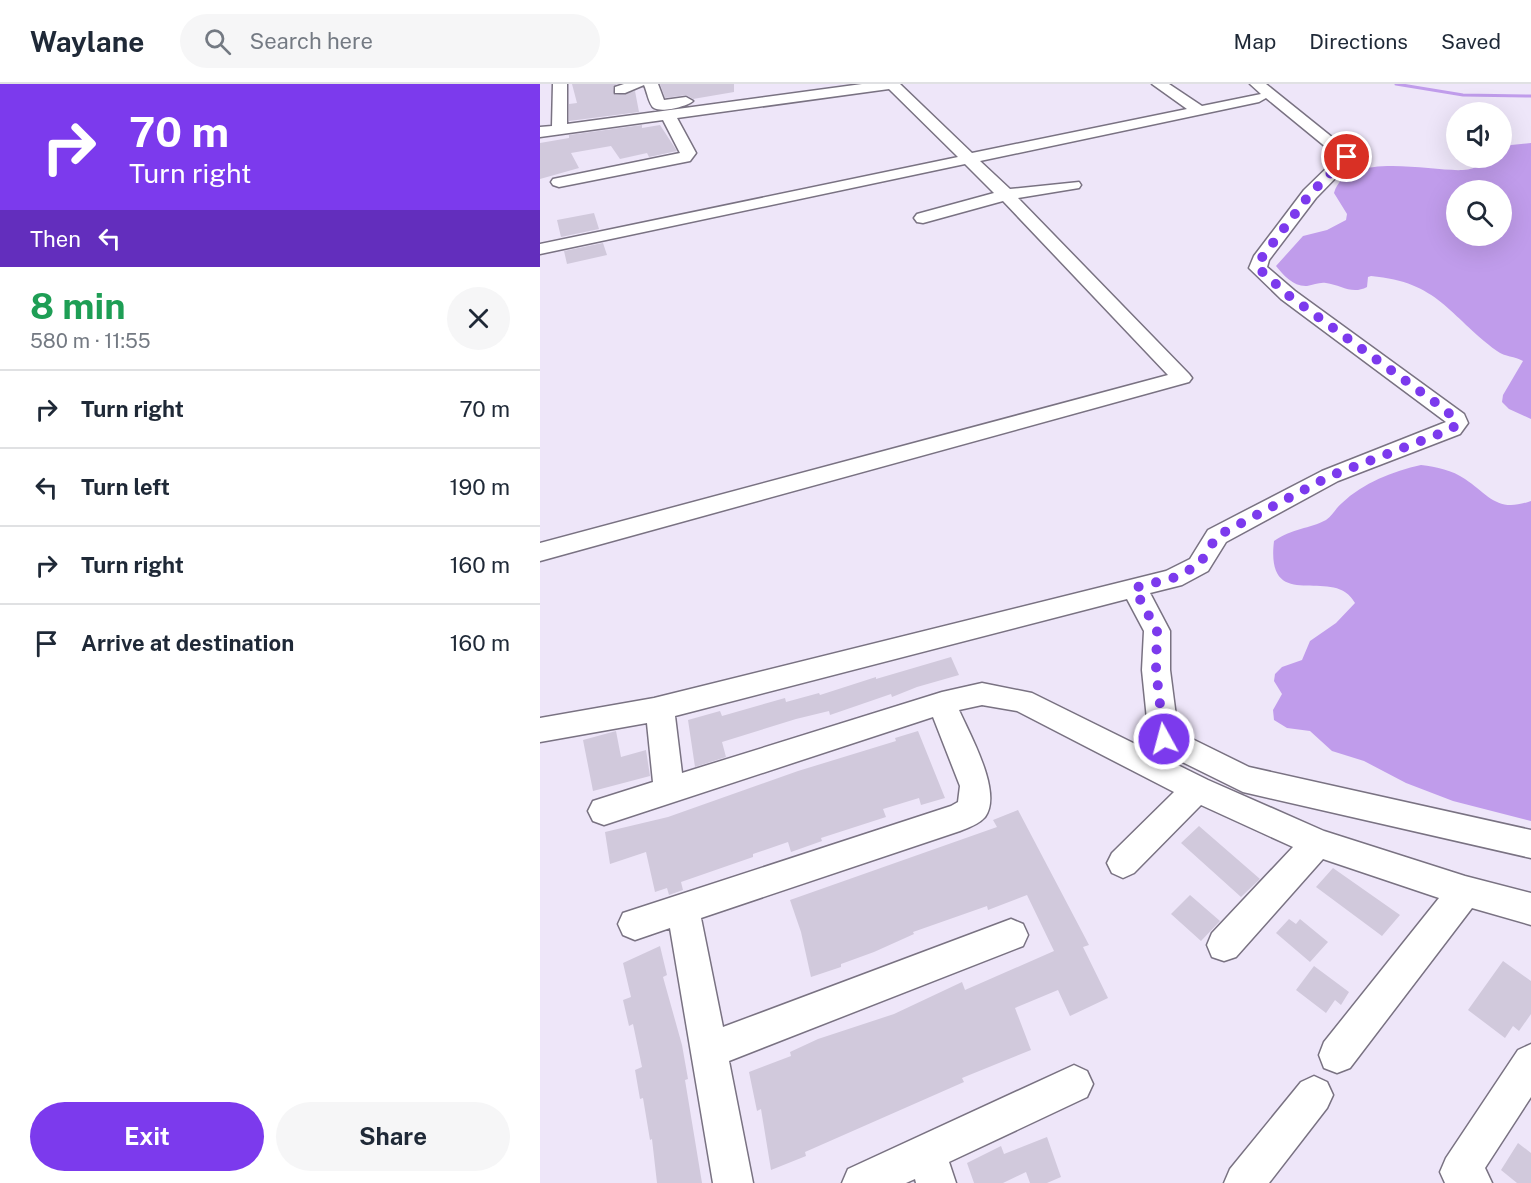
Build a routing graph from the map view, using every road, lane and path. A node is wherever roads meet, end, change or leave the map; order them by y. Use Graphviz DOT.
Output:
graph roads {
  1 [pos="560,84"];
  2 [pos="638,84"];
  3 [pos="651,84"];
  4 [pos="892,84"];
  5 [pos="1160,84"];
  6 [pos="844,87"];
  7 [pos="620,90"];
  8 [pos="1258,91"];
  9 [pos="726,97"];
  10 [pos="1199,110"];
  11 [pos="668,115"];
  12 [pos="559,130"];
  13 [pos="540,132"];
  14 [pos="968,160"];
  15 [pos="559,182"];
  16 [pos="1073,185"];
  17 [pos="1006,195"];
  18 [pos="923,218"];
  19 [pos="540,249"];
  20 [pos="540,552"];
  21 [pos="1134,588"];
  22 [pos="942,703"];
  23 [pos="654,710"];
  24 [pos="540,730"];
  25 [pos="669,788"];
  26 [pos="1197,789"];
  27 [pos="604,811"];
  28 [pos="1317,843"];
  29 [pos="1531,843"];
  30 [pos="1123,863"];
  31 [pos="1465,891"];
  32 [pos="683,909"];
  33 [pos="1531,909"];
  34 [pos="636,924"];
  35 [pos="1011,935"];
  36 [pos="1224,945"];
  37 [pos="708,1050"];
  38 [pos="1337,1055"];
  39 [pos="1531,1063"];
  40 [pos="1074,1084"];
  41 [pos="1314,1095"];
  42 [pos="931,1169"];
  43 [pos="733,1183"];
  44 [pos="862,1183"];
  45 [pos="1244,1183"];
  46 [pos="1472,1183"];
  1 -- 12 [label="street"];
  2 -- 7 [label="street"];
  3 -- 9 [label="street"];
  4 -- 6 [label="street"];
  4 -- 14 [label="street"];
  5 -- 10 [label="street"];
  6 -- 9 [label="street"];
  8 -- 10 [label="street"];
  8 -- 21 [label="street"];
  9 -- 11 [label="street"];
  10 -- 14 [label="street"];
  11 -- 12 [label="street"];
  11 -- 15 [label="street"];
  12 -- 13 [label="street"];
  14 -- 17 [label="street"];
  14 -- 19 [label="street"];
  16 -- 17 [label="street"];
  17 -- 18 [label="street"];
  17 -- 20 [label="street"];
  21 -- 23 [label="street"];
  21 -- 29 [label="street"];
  22 -- 25 [label="street"];
  22 -- 26 [label="street"];
  22 -- 32 [label="street"];
  23 -- 24 [label="street"];
  23 -- 25 [label="street"];
  25 -- 27 [label="street"];
  26 -- 28 [label="street"];
  26 -- 30 [label="street"];
  28 -- 31 [label="street"];
  28 -- 36 [label="street"];
  31 -- 33 [label="street"];
  31 -- 38 [label="street"];
  32 -- 34 [label="street"];
  32 -- 37 [label="street"];
  35 -- 37 [label="street"];
  37 -- 43 [label="street"];
  39 -- 46 [label="street"];
  40 -- 42 [label="street"];
  41 -- 45 [label="street"];
  42 -- 44 [label="street"];
}
